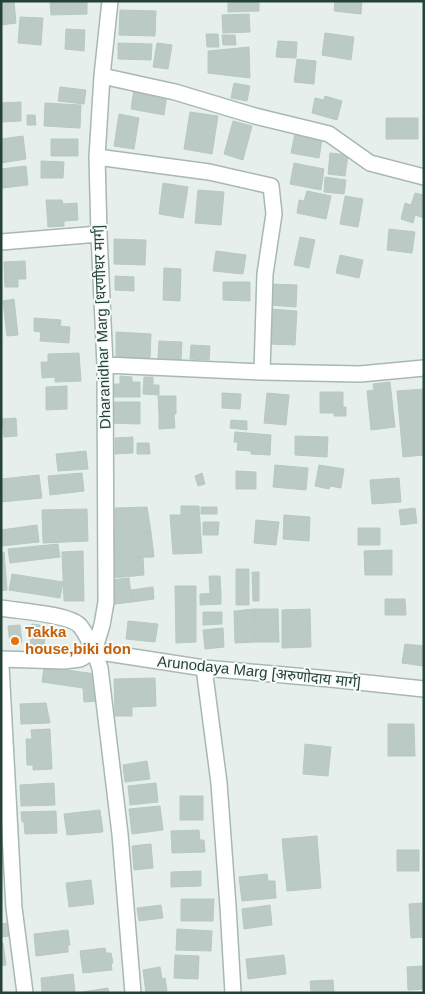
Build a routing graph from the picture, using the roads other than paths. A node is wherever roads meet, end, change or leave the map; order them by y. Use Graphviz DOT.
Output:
graph roads {
  1 [pos="110,1"];
  2 [pos="102,76"];
  3 [pos="97,157"];
  4 [pos="424,177"];
  5 [pos="99,234"];
  6 [pos="1,242"];
  7 [pos="105,365"];
  8 [pos="424,368"];
  9 [pos="262,372"];
  10 [pos="1,608"];
  11 [pos="94,651"];
  12 [pos="1,659"];
  13 [pos="1,666"];
  14 [pos="204,668"];
  15 [pos="424,689"];
  16 [pos="8,903"];
  17 [pos="25,993"];
  18 [pos="134,993"];
  19 [pos="233,993"];
  1 -- 2 [label="street, Dharanidhar Marg [धरणीधर मार्ग]"];
  2 -- 3 [label="street, Dharanidhar Marg [धरणीधर मार्ग]"];
  2 -- 4 [label="street"];
  3 -- 5 [label="street, Dharanidhar Marg [धरणीधर मार्ग]"];
  3 -- 9 [label="street"];
  5 -- 6 [label="street"];
  5 -- 7 [label="street, Dharanidhar Marg [धरणीधर मार्ग]"];
  7 -- 9 [label="street"];
  7 -- 11 [label="street, Dharanidhar Marg [धरणीधर मार्ग]"];
  8 -- 9 [label="street"];
  10 -- 11 [label="street"];
  11 -- 12 [label="street"];
  11 -- 14 [label="street, Arunodaya Marg [अरुणोदा‍य मार्ग]"];
  11 -- 18 [label="street"];
  13 -- 16 [label="street"];
  14 -- 15 [label="street, Arunodaya Marg [अरुणोदा‍य मार्ग]"];
  14 -- 19 [label="street"];
  16 -- 17 [label="street"];
}
